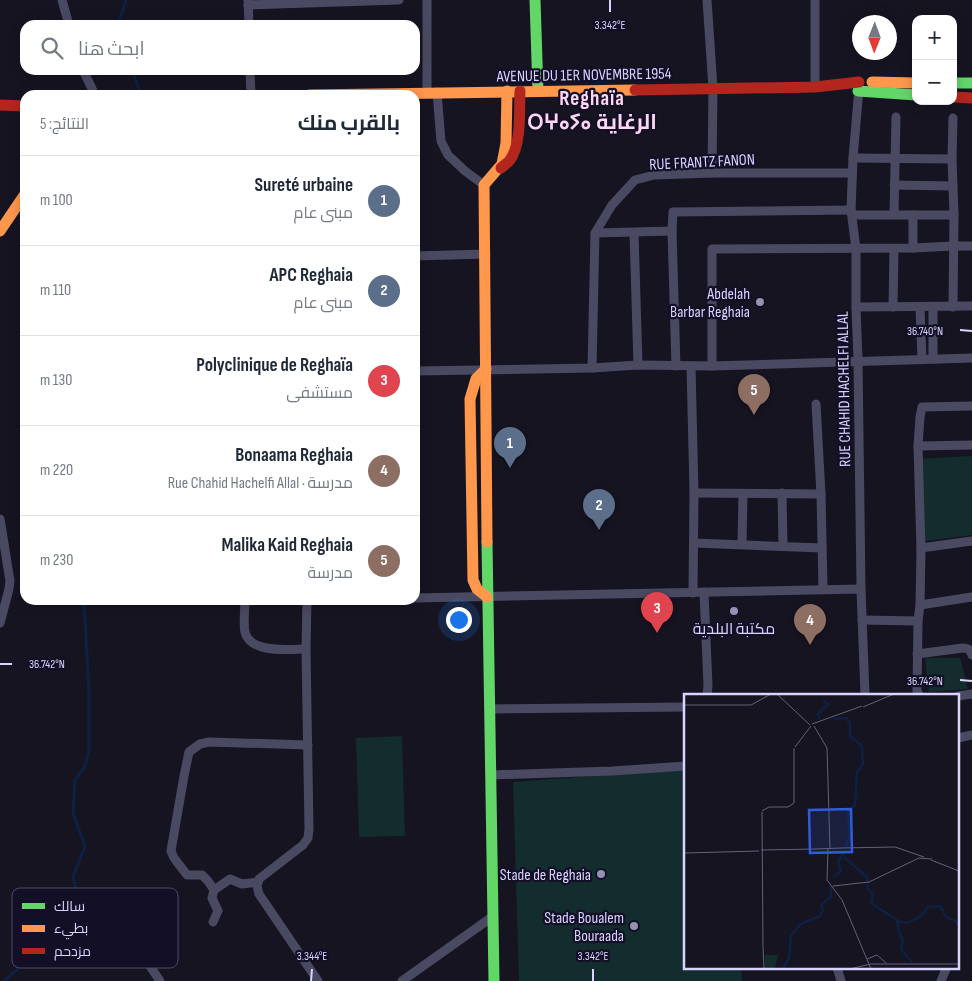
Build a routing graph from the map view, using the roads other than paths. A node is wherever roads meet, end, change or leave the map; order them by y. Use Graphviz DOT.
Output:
graph roads {
  1 [pos="62,0"];
  2 [pos="399,0"];
  3 [pos="427,0"];
  4 [pos="534,0"];
  5 [pos="707,0"];
  6 [pos="814,0"];
  7 [pos="248,3"];
  8 [pos="68,20"];
  9 [pos="249,20"];
  10 [pos="85,75"];
  11 [pos="250,75"];
  12 [pos="912,83"];
  13 [pos="957,83"];
  14 [pos="972,83"];
  15 [pos="815,87"];
  16 [pos="859,87"];
  17 [pos="713,88"];
  18 [pos="93,90"];
  19 [pos="251,90"];
  20 [pos="538,90"];
  21 [pos="507,91"];
  22 [pos="520,91"];
  23 [pos="420,92"];
  24 [pos="432,92"];
  25 [pos="912,94"];
  26 [pos="957,97"];
  27 [pos="972,98"];
  28 [pos="0,105"];
  29 [pos="20,106"];
  30 [pos="896,117"];
  31 [pos="953,118"];
  32 [pos="853,158"];
  33 [pos="894,158"];
  34 [pos="952,159"];
  35 [pos="496,172"];
  36 [pos="712,173"];
  37 [pos="852,173"];
  38 [pos="894,185"];
  39 [pos="484,186"];
  40 [pos="953,186"];
  41 [pos="20,201"];
  42 [pos="852,212"];
  43 [pos="894,214"];
  44 [pos="913,214"];
  45 [pos="954,215"];
  46 [pos="0,231"];
  47 [pos="672,231"];
  48 [pos="634,232"];
  49 [pos="595,233"];
  50 [pos="953,246"];
  51 [pos="972,246"];
  52 [pos="913,248"];
  53 [pos="856,249"];
  54 [pos="894,249"];
  55 [pos="486,254"];
  56 [pos="420,256"];
  57 [pos="933,306"];
  58 [pos="972,306"];
  59 [pos="856,307"];
  60 [pos="893,307"];
  61 [pos="920,307"];
  62 [pos="953,307"];
  63 [pos="932,358"];
  64 [pos="972,358"];
  65 [pos="922,359"];
  66 [pos="858,360"];
  67 [pos="638,365"];
  68 [pos="676,366"];
  69 [pos="691,366"];
  70 [pos="712,366"];
  71 [pos="592,368"];
  72 [pos="486,369"];
  73 [pos="420,371"];
  74 [pos="816,404"];
  75 [pos="972,406"];
  76 [pos="972,445"];
  77 [pos="918,446"];
  78 [pos="694,493"];
  79 [pos="782,493"];
  80 [pos="743,494"];
  81 [pos="821,494"];
  82 [pos="0,519"];
  83 [pos="972,541"];
  84 [pos="694,543"];
  85 [pos="742,544"];
  86 [pos="783,546"];
  87 [pos="822,548"];
  88 [pos="921,549"];
  89 [pos="823,589"];
  90 [pos="862,589"];
  91 [pos="704,592"];
  92 [pos="693,593"];
  93 [pos="420,598"];
  94 [pos="486,598"];
  95 [pos="972,598"];
  96 [pos="245,605"];
  97 [pos="307,605"];
  98 [pos="920,605"];
  99 [pos="862,620"];
  100 [pos="918,621"];
  101 [pos="0,623"];
  102 [pos="306,649"];
  103 [pos="917,654"];
  104 [pos="972,655"];
  105 [pos="707,694"];
  106 [pos="865,694"];
  107 [pos="918,694"];
  108 [pos="684,707"];
  109 [pos="490,709"];
  110 [pos="308,745"];
  111 [pos="684,766"];
  112 [pos="491,775"];
  113 [pos="258,882"];
  114 [pos="214,890"];
  115 [pos="492,917"];
  116 [pos="212,922"];
  117 [pos="151,968"];
  118 [pos="838,968"];
  119 [pos="948,968"];
  120 [pos="160,981"];
  121 [pos="318,981"];
  122 [pos="402,981"];
  123 [pos="494,981"];
  124 [pos="840,981"];
  125 [pos="941,981"];
  1 -- 8 [label="street"];
  2 -- 7 [label="street"];
  3 -- 24 [label="street"];
  4 -- 20 [label="main road"];
  5 -- 17 [label="street"];
  6 -- 15 [label="street"];
  7 -- 9 [label="street"];
  10 -- 18 [label="street"];
  11 -- 19 [label="street"];
  12 -- 16 [label="main road"];
  13 -- 14 [label="main road"];
  15 -- 16 [label="main road, AVENUE DU 1ER NOVEMBRE 1954"];
  15 -- 17 [label="main road, AVENUE DU 1ER NOVEMBRE 1954"];
  16 -- 25 [label="main road"];
  16 -- 32 [label="street, RUE CHAHID HACHELFI ALLAL"];
  17 -- 20 [label="main road, AVENUE DU 1ER NOVEMBRE 1954"];
  17 -- 36 [label="street"];
  20 -- 22 [label="main road, AVENUE DU 1ER NOVEMBRE 1954"];
  21 -- 22 [label="main road, AVENUE DU 1ER NOVEMBRE 1954"];
  21 -- 24 [label="main road, AVENUE DU 1ER NOVEMBRE 1954"];
  21 -- 35 [label="main road"];
  22 -- 35 [label="main road"];
  23 -- 24 [label="main road, AVENUE DU 1ER NOVEMBRE 1954"];
  24 -- 39 [label="street"];
  26 -- 27 [label="main road"];
  28 -- 29 [label="main road"];
  30 -- 33 [label="street"];
  31 -- 34 [label="street"];
  32 -- 33 [label="street"];
  32 -- 37 [label="street, RUE CHAHID HACHELFI ALLAL"];
  33 -- 34 [label="street"];
  33 -- 38 [label="street"];
  34 -- 40 [label="street"];
  35 -- 39 [label="main road"];
  36 -- 37 [label="street, RUE FRANTZ FANON"];
  36 -- 49 [label="street, RUE FRANTZ FANON"];
  37 -- 42 [label="street, RUE CHAHID HACHELFI ALLAL"];
  38 -- 40 [label="street"];
  38 -- 43 [label="street"];
  39 -- 55 [label="main road"];
  40 -- 45 [label="street"];
  41 -- 46 [label="main road"];
  42 -- 43 [label="street"];
  42 -- 47 [label="street"];
  42 -- 53 [label="street, RUE CHAHID HACHELFI ALLAL"];
  43 -- 44 [label="street"];
  44 -- 45 [label="street"];
  44 -- 52 [label="street"];
  45 -- 50 [label="street"];
  47 -- 48 [label="street"];
  47 -- 68 [label="street"];
  48 -- 49 [label="street"];
  48 -- 67 [label="street"];
  49 -- 71 [label="street, RUE FRANTZ FANON"];
  50 -- 51 [label="street"];
  50 -- 52 [label="street"];
  50 -- 62 [label="street"];
  52 -- 54 [label="street"];
  53 -- 54 [label="street"];
  53 -- 59 [label="street, RUE CHAHID HACHELFI ALLAL"];
  53 -- 70 [label="street"];
  54 -- 60 [label="street"];
  55 -- 56 [label="street"];
  55 -- 72 [label="main road"];
  57 -- 61 [label="street"];
  57 -- 62 [label="street"];
  57 -- 63 [label="street"];
  58 -- 62 [label="street"];
  59 -- 60 [label="street"];
  59 -- 66 [label="street, RUE CHAHID HACHELFI ALLAL"];
  60 -- 61 [label="street"];
  61 -- 65 [label="street"];
  63 -- 64 [label="street"];
  63 -- 65 [label="street"];
  65 -- 66 [label="street"];
  66 -- 70 [label="street"];
  66 -- 90 [label="street, RUE CHAHID HACHELFI ALLAL"];
  67 -- 68 [label="street"];
  67 -- 71 [label="street"];
  68 -- 69 [label="street"];
  69 -- 70 [label="street"];
  69 -- 78 [label="street"];
  71 -- 72 [label="street"];
  72 -- 73 [label="street"];
  72 -- 94 [label="main road"];
  74 -- 81 [label="street"];
  75 -- 77 [label="street"];
  76 -- 77 [label="street"];
  77 -- 88 [label="street"];
  78 -- 80 [label="street"];
  78 -- 84 [label="street"];
  79 -- 80 [label="street"];
  79 -- 81 [label="street"];
  79 -- 86 [label="street"];
  80 -- 85 [label="street"];
  81 -- 87 [label="street"];
  82 -- 101 [label="street"];
  83 -- 88 [label="street"];
  84 -- 85 [label="street"];
  84 -- 92 [label="street"];
  85 -- 86 [label="street"];
  86 -- 87 [label="street"];
  87 -- 89 [label="street"];
  88 -- 98 [label="street"];
  89 -- 90 [label="street"];
  89 -- 91 [label="street"];
  90 -- 99 [label="street, RUE CHAHID HACHELFI ALLAL"];
  91 -- 92 [label="street"];
  91 -- 105 [label="street"];
  92 -- 94 [label="street"];
  93 -- 94 [label="street"];
  94 -- 109 [label="main road"];
  95 -- 98 [label="street"];
  96 -- 102 [label="street"];
  97 -- 102 [label="street"];
  98 -- 100 [label="street"];
  99 -- 100 [label="street"];
  99 -- 106 [label="street, RUE CHAHID HACHELFI ALLAL"];
  100 -- 103 [label="street"];
  102 -- 110 [label="street"];
  103 -- 104 [label="street"];
  103 -- 107 [label="street"];
  108 -- 109 [label="street"];
  109 -- 112 [label="main road"];
  110 -- 113 [label="street"];
  110 -- 114 [label="street"];
  111 -- 112 [label="street"];
  112 -- 115 [label="main road"];
  113 -- 114 [label="street"];
  113 -- 121 [label="street"];
  114 -- 116 [label="street"];
  115 -- 122 [label="street"];
  115 -- 123 [label="main road"];
  117 -- 120 [label="street"];
  118 -- 124 [label="street"];
  119 -- 125 [label="street"];
}
